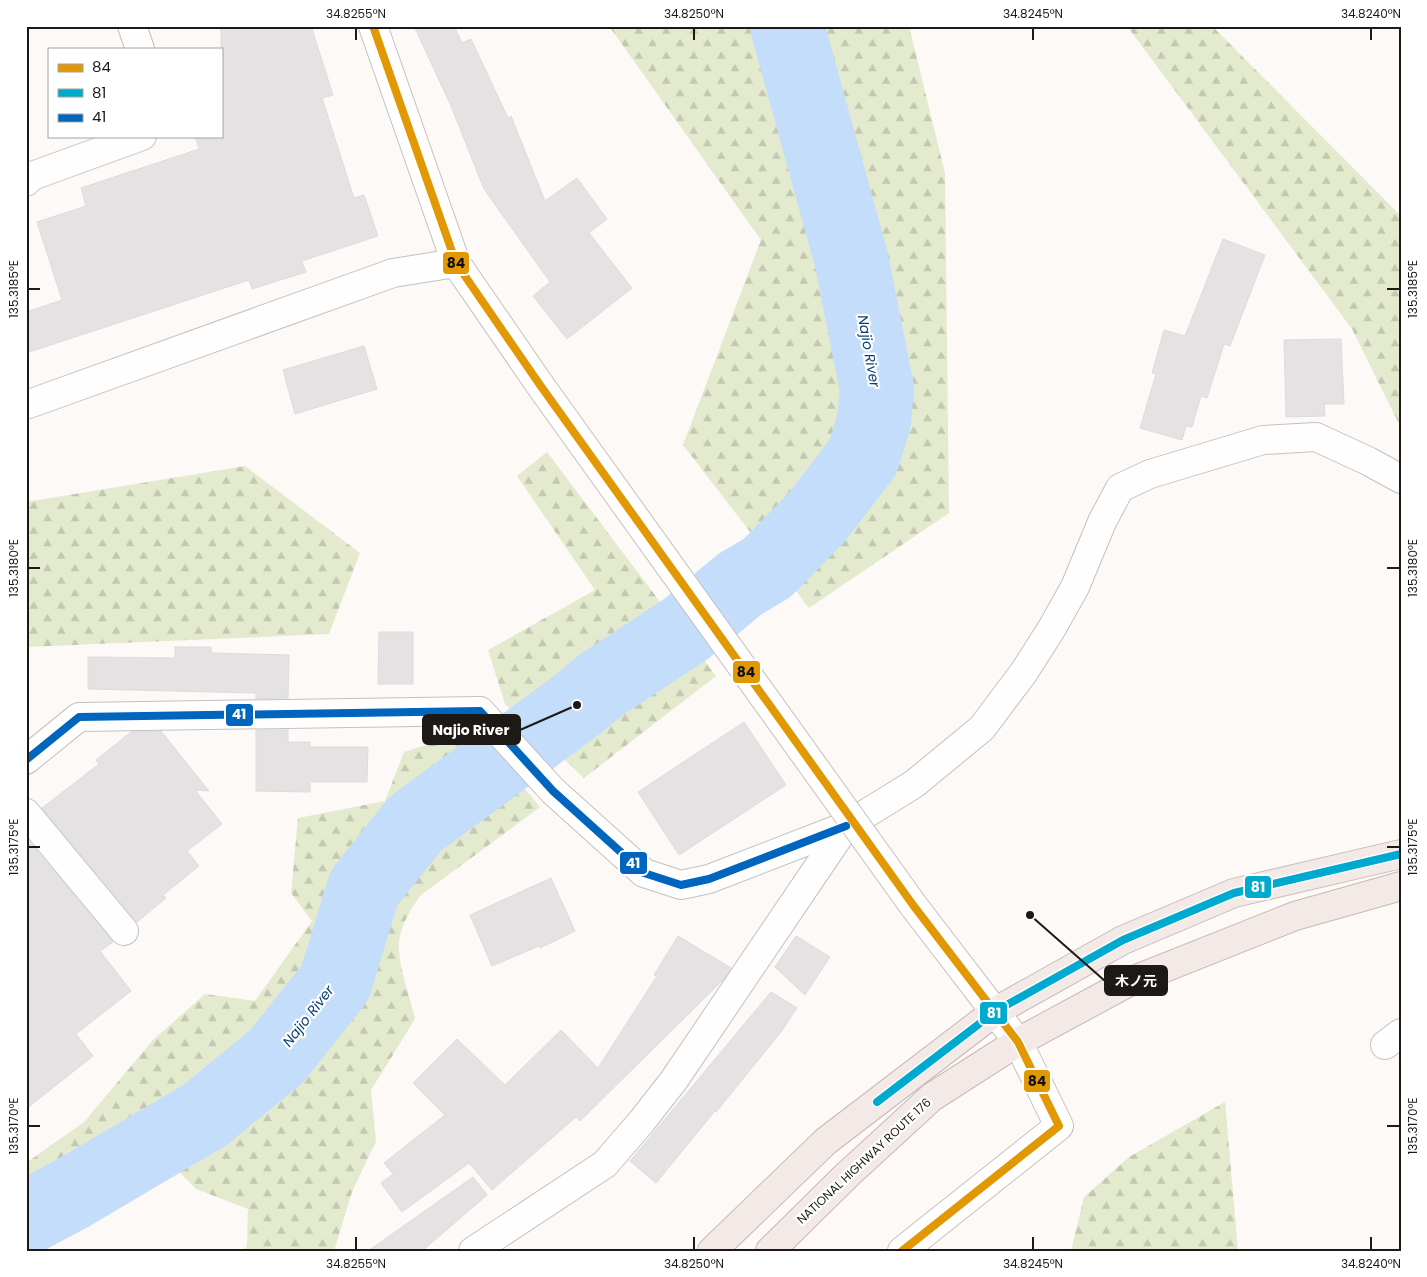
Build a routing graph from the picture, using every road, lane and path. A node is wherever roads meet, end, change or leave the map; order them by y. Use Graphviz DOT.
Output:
graph roads {
  1 [pos="132,26"];
  2 [pos="373,26"];
  3 [pos="140,48"];
  4 [pos="136,138"];
  5 [pos="26,182"];
  6 [pos="456,263"];
  7 [pos="26,405"];
  8 [pos="1401,479"];
  9 [pos="26,760"];
  10 [pos="26,813"];
  11 [pos="846,826"];
  12 [pos="1401,854"];
  13 [pos="1401,886"];
  14 [pos="124,931"];
  15 [pos="996,1011"];
  16 [pos="1018,1042"];
  17 [pos="472,1251"];
  18 [pos="712,1251"];
  19 [pos="770,1251"];
  20 [pos="902,1251"];
  1 -- 3 [label="street"];
  2 -- 6 [label="street"];
  4 -- 5 [label="street"];
  6 -- 7 [label="street"];
  6 -- 15 [label="street, bridge"];
  8 -- 11 [label="street"];
  9 -- 11 [label="street"];
  10 -- 14 [label="street"];
  11 -- 17 [label="street"];
  12 -- 15 [label="highway"];
  13 -- 16 [label="highway, NATIONAL HIGHWAY ROUTE 176"];
  15 -- 16 [label="street"];
  15 -- 18 [label="highway"];
  16 -- 19 [label="highway, NATIONAL HIGHWAY ROUTE 176"];
  16 -- 20 [label="street"];
}
